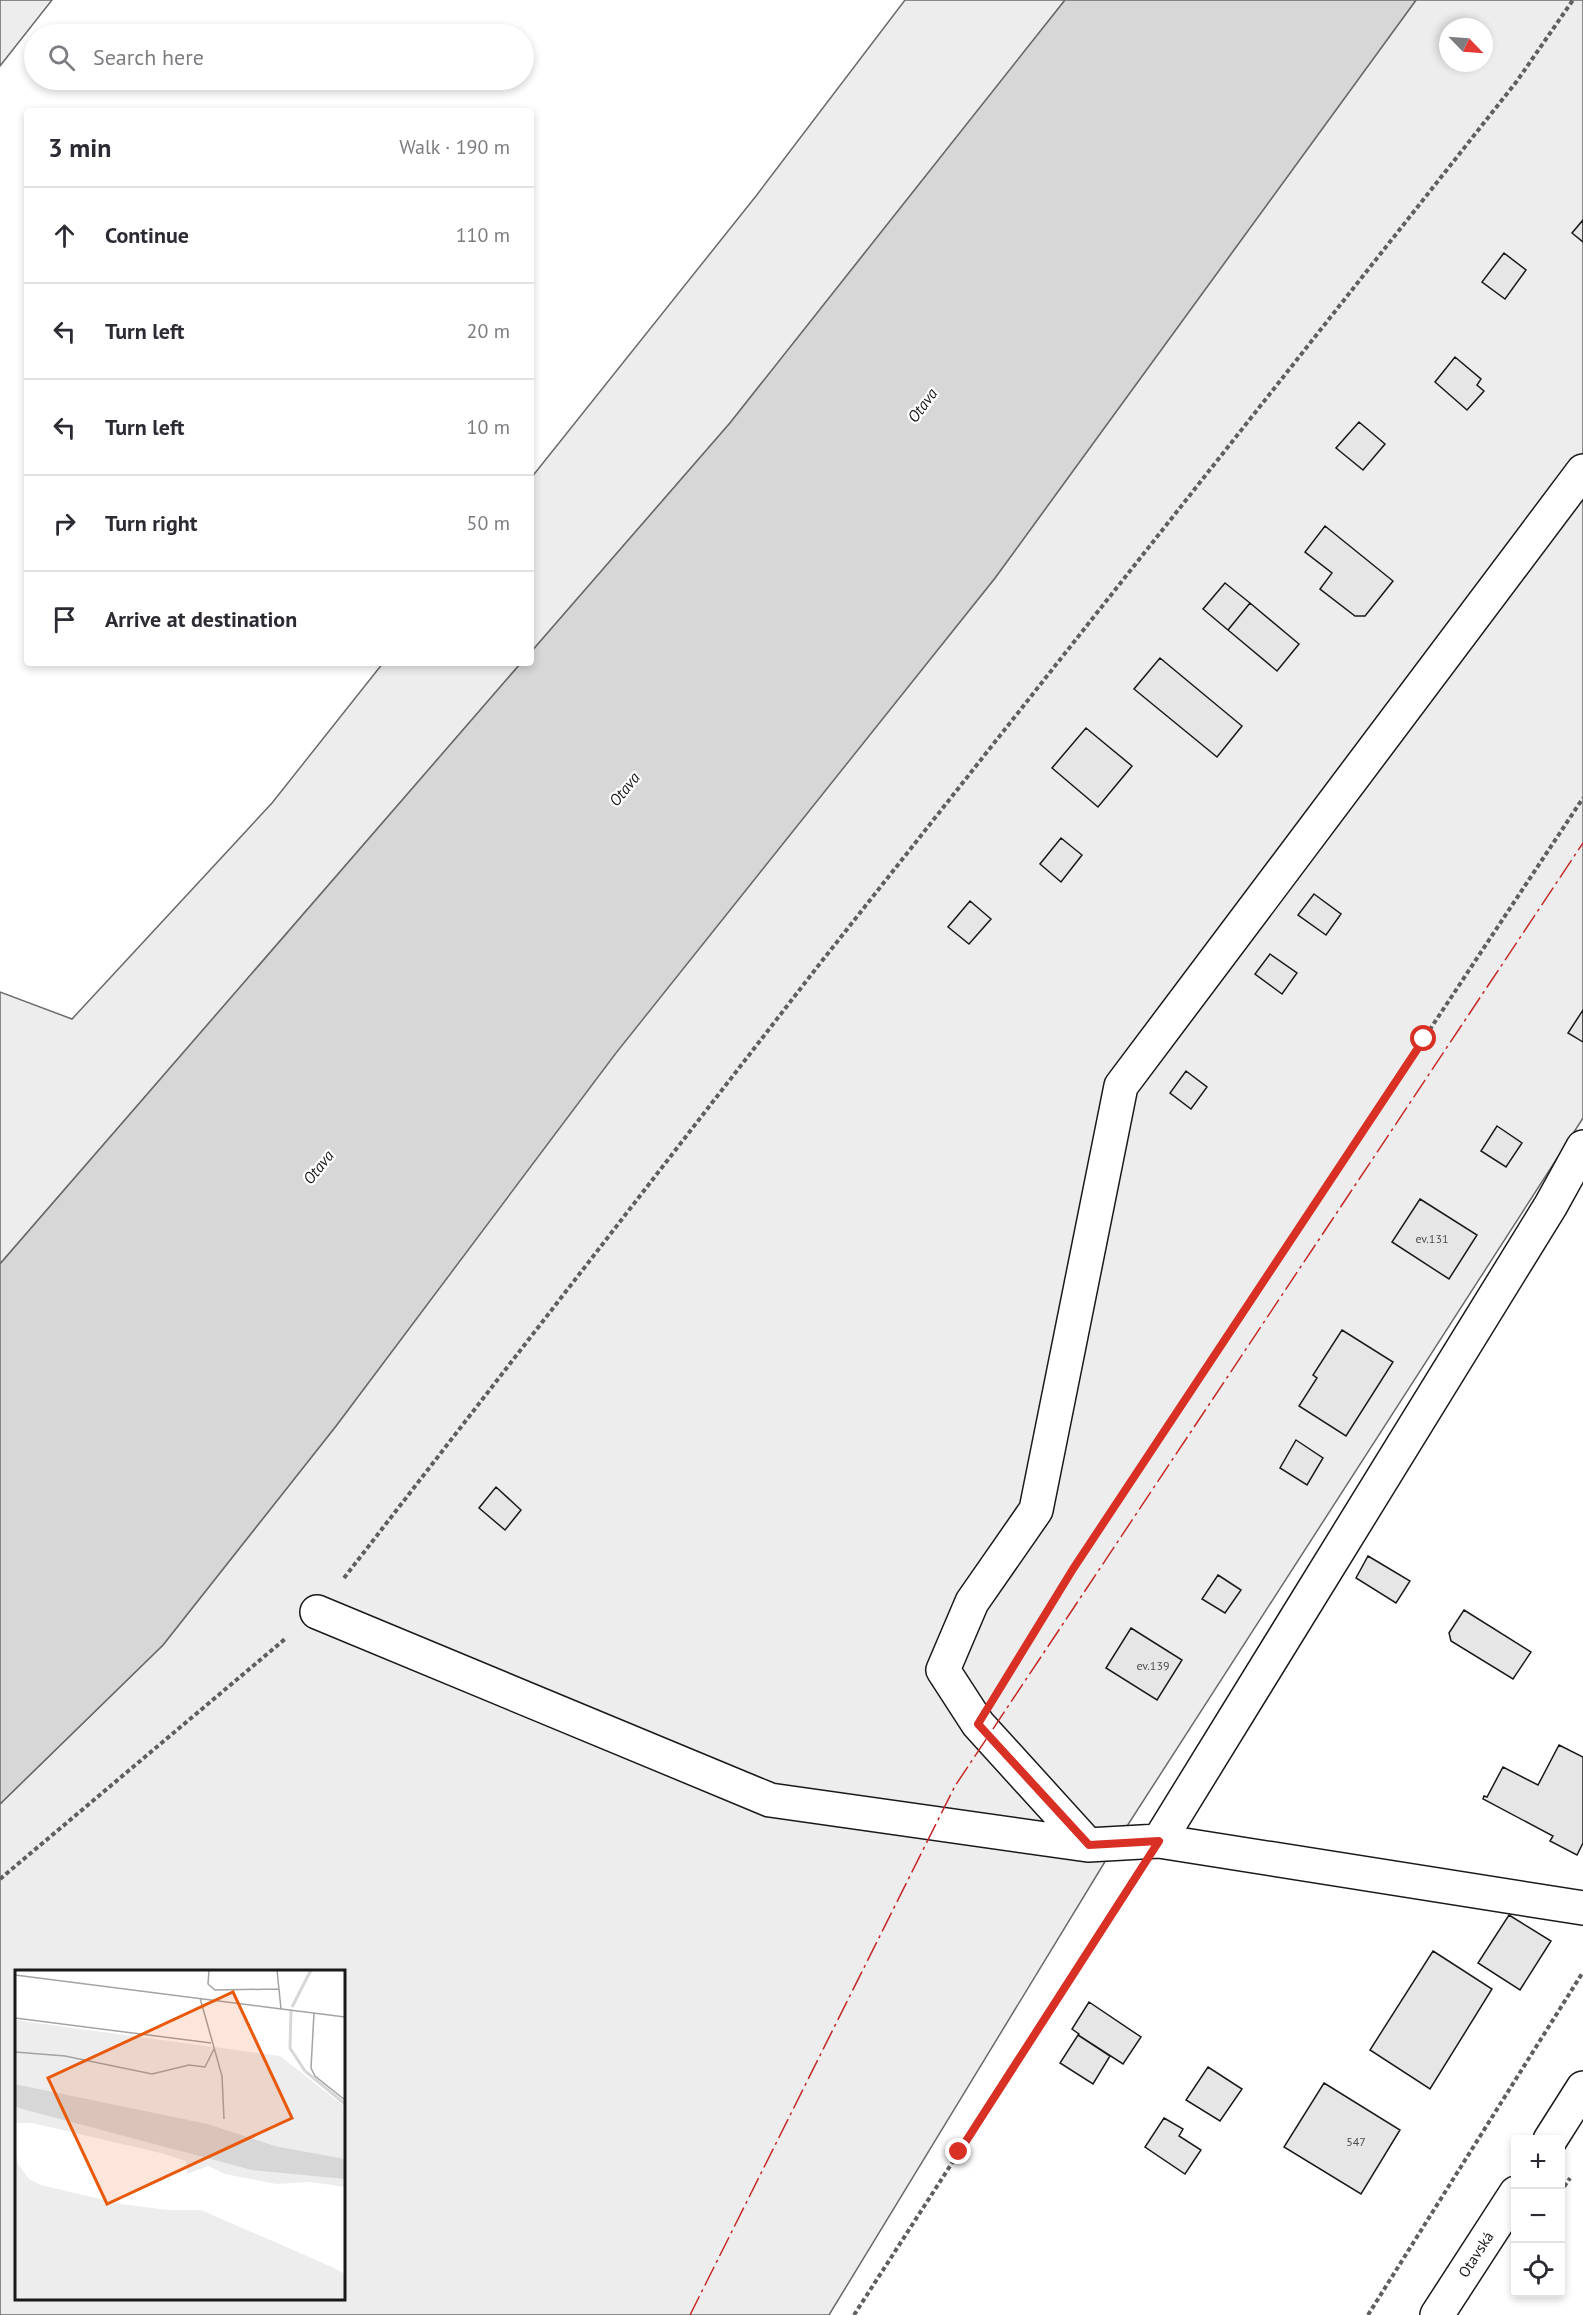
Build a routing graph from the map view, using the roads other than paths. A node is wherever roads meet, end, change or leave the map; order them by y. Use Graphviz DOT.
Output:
graph roads {
  1 [pos="1583,471"];
  2 [pos="1583,1147"];
  3 [pos="317,1612"];
  4 [pos="1159,1841"];
  5 [pos="1089,1845"];
  6 [pos="1583,1908"];
  7 [pos="1583,2088"];
  8 [pos="1553,2135"];
  9 [pos="1511,2199"];
  10 [pos="1437,2315"];
  1 -- 5 [label="street"];
  2 -- 4 [label="street"];
  3 -- 5 [label="street"];
  4 -- 5 [label="street"];
  4 -- 6 [label="street"];
  7 -- 8 [label="street"];
  9 -- 10 [label="street, Otavská"];
}
